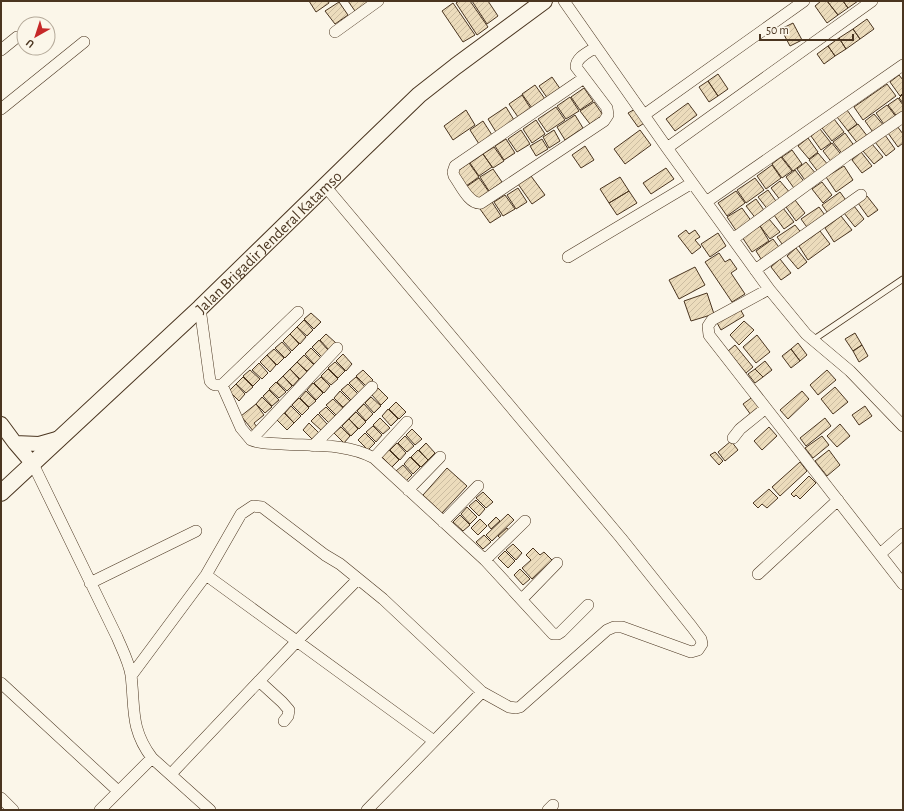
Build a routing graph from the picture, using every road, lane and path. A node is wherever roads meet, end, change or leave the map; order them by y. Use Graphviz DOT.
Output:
graph roads {
  1 [pos="378,1"];
  2 [pos="544,1"];
  3 [pos="564,1"];
  4 [pos="804,1"];
  5 [pos="872,1"];
  6 [pos="335,32"];
  7 [pos="16,39"];
  8 [pos="84,42"];
  9 [pos="596,47"];
  10 [pos="1,50"];
  11 [pos="903,65"];
  12 [pos="584,78"];
  13 [pos="1,109"];
  14 [pos="644,115"];
  15 [pos="903,117"];
  16 [pos="667,148"];
  17 [pos="692,183"];
  18 [pos="325,186"];
  19 [pos="861,195"];
  20 [pos="706,202"];
  21 [pos="733,239"];
  22 [pos="568,257"];
  23 [pos="755,270"];
  24 [pos="903,279"];
  25 [pos="769,289"];
  26 [pos="200,308"];
  27 [pos="298,312"];
  28 [pos="813,340"];
  29 [pos="337,348"];
  30 [pos="222,385"];
  31 [pos="372,387"];
  32 [pos="766,408"];
  33 [pos="901,421"];
  34 [pos="407,422"];
  35 [pos="1,424"];
  36 [pos="60,438"];
  37 [pos="733,438"];
  38 [pos="251,440"];
  39 [pos="15,443"];
  40 [pos="313,446"];
  41 [pos="440,457"];
  42 [pos="374,458"];
  43 [pos="33,464"];
  44 [pos="478,486"];
  45 [pos="408,490"];
  46 [pos="1,493"];
  47 [pos="838,500"];
  48 [pos="525,521"];
  49 [pos="443,522"];
  50 [pos="196,531"];
  51 [pos="903,534"];
  52 [pos="880,554"];
  53 [pos="485,560"];
  54 [pos="557,564"];
  55 [pos="758,574"];
  56 [pos="206,575"];
  57 [pos="358,579"];
  58 [pos="90,583"];
  59 [pos="903,584"];
  60 [pos="522,599"];
  61 [pos="588,605"];
  62 [pos="297,641"];
  63 [pos="131,676"];
  64 [pos="258,682"];
  65 [pos="2,685"];
  66 [pos="482,692"];
  67 [pos="284,721"];
  68 [pos="434,740"];
  69 [pos="152,758"];
  70 [pos="171,774"];
  71 [pos="118,791"];
  72 [pos="1,798"];
  73 [pos="13,810"];
  74 [pos="100,810"];
  75 [pos="210,810"];
  76 [pos="367,810"];
  1 -- 6 [label="street"];
  2 -- 18 [label="main road, Jalan Brigadir Jenderal Katamso"];
  3 -- 9 [label="street"];
  4 -- 14 [label="street"];
  5 -- 16 [label="street"];
  7 -- 10 [label="street"];
  8 -- 13 [label="street"];
  9 -- 12 [label="street"];
  9 -- 14 [label="street"];
  11 -- 20 [label="street"];
  12 -- 12 [label="street"];
  14 -- 16 [label="street"];
  15 -- 21 [label="street"];
  16 -- 17 [label="street"];
  17 -- 20 [label="street"];
  17 -- 22 [label="street"];
  18 -- 26 [label="main road, Jalan Brigadir Jenderal Katamso"];
  18 -- 66 [label="street"];
  19 -- 23 [label="street"];
  20 -- 21 [label="street"];
  21 -- 23 [label="street"];
  23 -- 25 [label="street"];
  24 -- 28 [label="lane"];
  25 -- 28 [label="street"];
  25 -- 32 [label="street"];
  26 -- 30 [label="street"];
  26 -- 36 [label="main road, Jalan Brigadir Jenderal Katamso"];
  27 -- 30 [label="street"];
  28 -- 33 [label="street"];
  29 -- 38 [label="street"];
  30 -- 38 [label="street"];
  31 -- 40 [label="street"];
  32 -- 37 [label="street"];
  32 -- 47 [label="street"];
  34 -- 42 [label="street"];
  35 -- 39 [label="street"];
  36 -- 39 [label="street"];
  36 -- 43 [label="main road, Jalan Brigadir Jenderal Katamso"];
  38 -- 40 [label="street"];
  39 -- 43 [label="street"];
  40 -- 42 [label="street"];
  41 -- 45 [label="street"];
  42 -- 45 [label="street"];
  43 -- 46 [label="main road, Jalan Brigadir Jenderal Katamso"];
  43 -- 58 [label="street"];
  44 -- 49 [label="street"];
  45 -- 49 [label="street"];
  47 -- 52 [label="street"];
  47 -- 55 [label="street"];
  48 -- 53 [label="street"];
  49 -- 53 [label="street"];
  50 -- 58 [label="street"];
  51 -- 52 [label="street"];
  52 -- 59 [label="street"];
  53 -- 60 [label="street"];
  54 -- 60 [label="street"];
  56 -- 57 [label="street"];
  56 -- 62 [label="street"];
  56 -- 63 [label="street"];
  57 -- 62 [label="street"];
  57 -- 66 [label="street"];
  58 -- 63 [label="street"];
  60 -- 61 [label="street"];
  62 -- 64 [label="street"];
  62 -- 68 [label="street"];
  63 -- 69 [label="street"];
  64 -- 67 [label="street"];
  64 -- 70 [label="street"];
  65 -- 71 [label="street"];
  66 -- 68 [label="street"];
  68 -- 76 [label="street"];
  69 -- 70 [label="street"];
  69 -- 71 [label="street"];
  70 -- 75 [label="street"];
  71 -- 74 [label="street"];
  72 -- 73 [label="street"];
}
